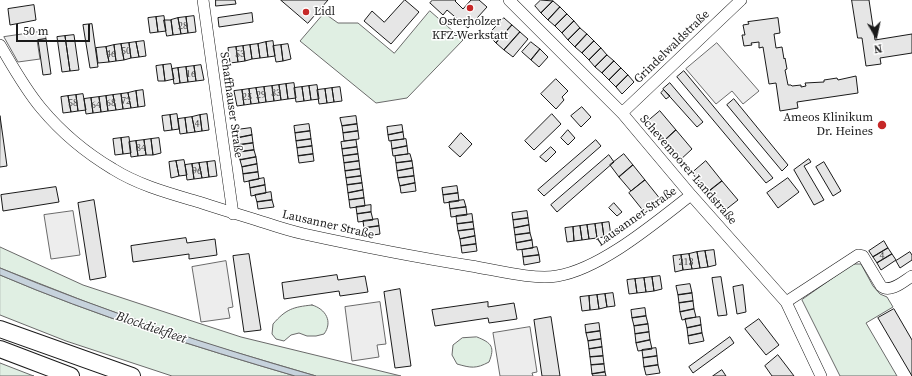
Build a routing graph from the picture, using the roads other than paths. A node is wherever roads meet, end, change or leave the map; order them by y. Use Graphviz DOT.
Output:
graph roads {
  1 [pos="203,0"];
  2 [pos="509,0"];
  3 [pos="741,0"];
  4 [pos="0,45"];
  5 [pos="622,113"];
  6 [pos="691,194"];
  7 [pos="233,214"];
  8 [pos="912,276"];
  9 [pos="786,302"];
  10 [pos="0,329"];
  11 [pos="0,349"];
  12 [pos="71,376"];
  13 [pos="132,376"];
  14 [pos="821,376"];
  1 -- 7 [label="street, Schaffhauser Straße"];
  2 -- 5 [label="street, Schevemoorer Landstraße"];
  3 -- 5 [label="street, Grindelwaldstraße"];
  4 -- 7 [label="street, Lausanner Straße"];
  5 -- 6 [label="street, Schevemoorer Landstraße"];
  6 -- 7 [label="street, Lausanner Straße"];
  6 -- 9 [label="street, Schevemoorer Landstraße"];
  8 -- 9 [label="street"];
  9 -- 14 [label="street, Schevemoorer Landstraße"];
  10 -- 13 [label="highway"];
  11 -- 12 [label="highway"];
}
